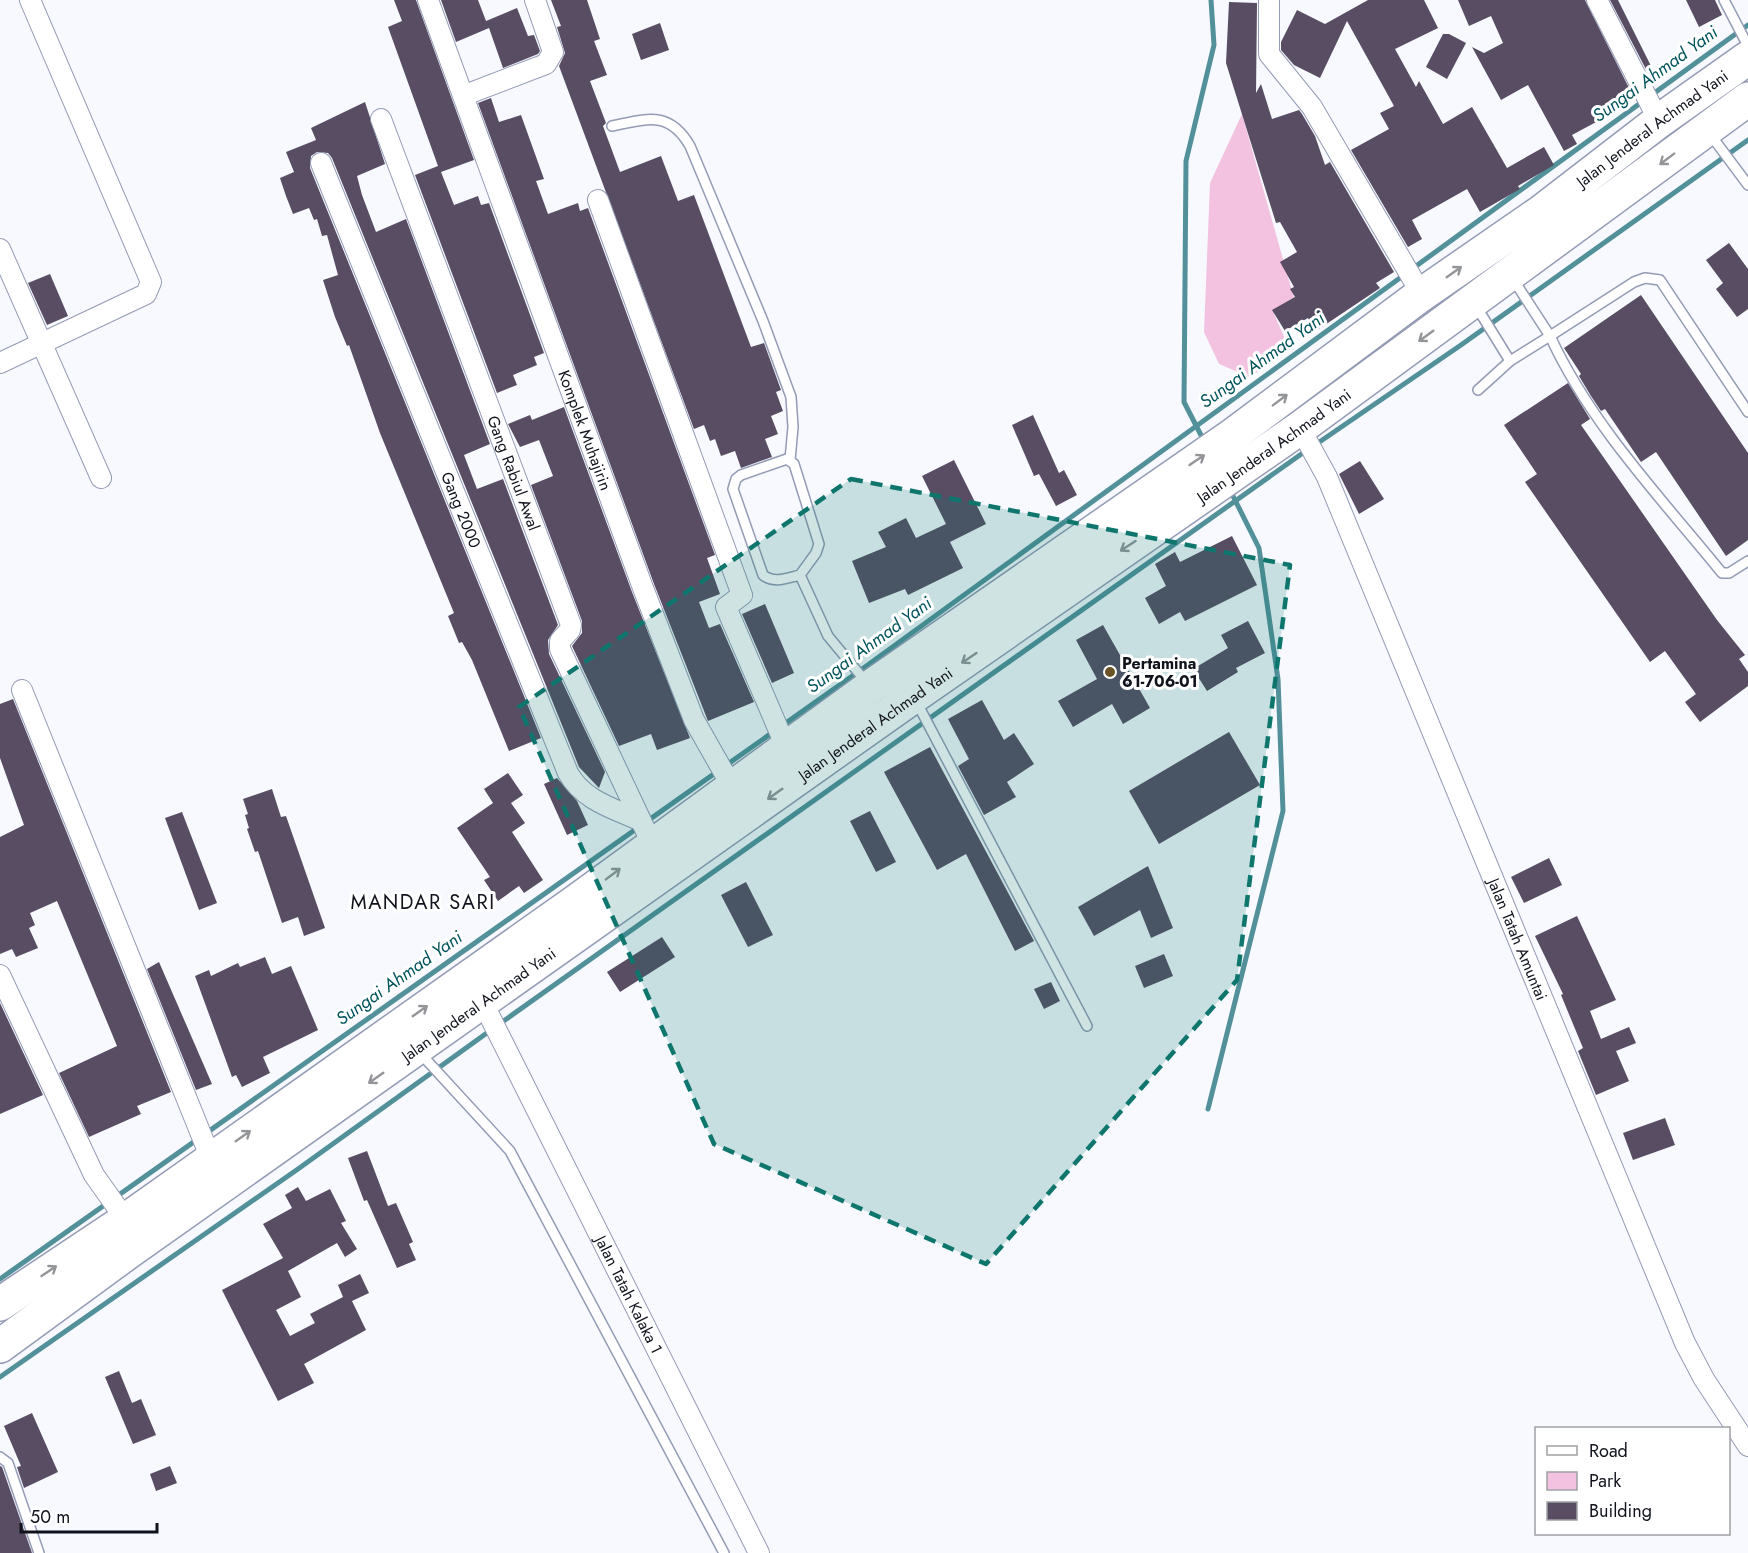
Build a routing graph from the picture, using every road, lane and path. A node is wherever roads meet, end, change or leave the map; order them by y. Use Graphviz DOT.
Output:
graph roads {
  1 [pos="30,0"];
  2 [pos="428,0"];
  3 [pos="535,0"];
  4 [pos="1269,0"];
  5 [pos="1597,0"];
  6 [pos="1724,0"];
  7 [pos="1748,46"];
  8 [pos="1745,47"];
  9 [pos="465,95"];
  10 [pos="1748,99"];
  11 [pos="1652,106"];
  12 [pos="381,119"];
  13 [pos="612,126"];
  14 [pos="1714,139"];
  15 [pos="321,163"];
  16 [pos="1748,185"];
  17 [pos="598,200"];
  18 [pos="1541,212"];
  19 [pos="1559,239"];
  20 [pos="0,249"];
  21 [pos="1412,281"];
  22 [pos="1516,283"];
  23 [pos="1478,310"];
  24 [pos="1550,336"];
  25 [pos="41,344"];
  26 [pos="1510,361"];
  27 [pos="0,363"];
  28 [pos="1478,390"];
  29 [pos="1748,412"];
  30 [pos="1307,441"];
  31 [pos="790,460"];
  32 [pos="101,478"];
  33 [pos="1748,561"];
  34 [pos="800,575"];
  35 [pos="865,682"];
  36 [pos="22,690"];
  37 [pos="918,705"];
  38 [pos="781,735"];
  39 [pos="724,773"];
  40 [pos="645,832"];
  41 [pos="585,912"];
  42 [pos="0,975"];
  43 [pos="491,1020"];
  44 [pos="1087,1026"];
  45 [pos="423,1056"];
  46 [pos="208,1152"];
  47 [pos="126,1220"];
  48 [pos="3,1301"];
  49 [pos="13,1337"];
  50 [pos="1748,1446"];
  51 [pos="0,1457"];
  52 [pos="39,1553"];
  53 [pos="724,1553"];
  54 [pos="759,1553"];
  1 -- 25 [label="street"];
  2 -- 9 [label="street, Komplek Muhajirin"];
  3 -- 9 [label="street"];
  4 -- 21 [label="street"];
  5 -- 11 [label="street"];
  6 -- 8 [label="lane"];
  7 -- 8 [label="lane"];
  8 -- 11 [label="highway, Jalan Jenderal Achmad Yani"];
  9 -- 39 [label="street, Komplek Muhajirin"];
  10 -- 14 [label="highway, Jalan Jenderal Achmad Yani"];
  11 -- 18 [label="highway, Jalan Jenderal Achmad Yani"];
  12 -- 40 [label="street, Gang Rabiul Awal"];
  13 -- 31 [label="lane"];
  14 -- 16 [label="lane"];
  14 -- 19 [label="highway, Jalan Jenderal Achmad Yani, one-way"];
  15 -- 40 [label="street, Gang 2000"];
  17 -- 38 [label="street"];
  18 -- 19 [label="highway"];
  21 -- 18 [label="highway, Jalan Jenderal Achmad Yani, one-way"];
  19 -- 22 [label="highway, Jalan Jenderal Achmad Yani"];
  20 -- 25 [label="street"];
  35 -- 21 [label="highway, Jalan Jenderal Achmad Yani, one-way"];
  22 -- 23 [label="highway, Jalan Jenderal Achmad Yani"];
  22 -- 24 [label="lane"];
  23 -- 26 [label="lane"];
  23 -- 30 [label="highway, Jalan Jenderal Achmad Yani, one-way"];
  24 -- 26 [label="lane"];
  24 -- 29 [label="lane"];
  24 -- 33 [label="lane"];
  25 -- 27 [label="street"];
  25 -- 32 [label="street"];
  26 -- 28 [label="lane"];
  30 -- 37 [label="highway, Jalan Jenderal Achmad Yani, one-way"];
  30 -- 50 [label="street, Jalan Tatah Amuntai"];
  31 -- 34 [label="lane"];
  31 -- 34 [label="lane"];
  34 -- 35 [label="lane"];
  35 -- 38 [label="highway, Jalan Jenderal Achmad Yani"];
  36 -- 46 [label="street"];
  37 -- 41 [label="highway, Jalan Jenderal Achmad Yani, one-way"];
  37 -- 44 [label="lane"];
  38 -- 39 [label="highway, Jalan Jenderal Achmad Yani"];
  39 -- 40 [label="highway, Jalan Jenderal Achmad Yani"];
  41 -- 40 [label="highway, Jalan Jenderal Achmad Yani, one-way"];
  41 -- 43 [label="highway, Jalan Jenderal Achmad Yani"];
  46 -- 41 [label="highway, Jalan Jenderal Achmad Yani, one-way"];
  42 -- 47 [label="street"];
  43 -- 45 [label="highway, Jalan Jenderal Achmad Yani"];
  43 -- 54 [label="street, Jalan Tatah Kalaka 1"];
  45 -- 49 [label="highway, Jalan Jenderal Achmad Yani, one-way"];
  45 -- 53 [label="lane"];
  46 -- 47 [label="highway, Jalan Jenderal Achmad Yani"];
  48 -- 47 [label="highway, Jalan Jenderal Achmad Yani, one-way"];
  48 -- 49 [label="highway"];
  51 -- 52 [label="lane"];
}
